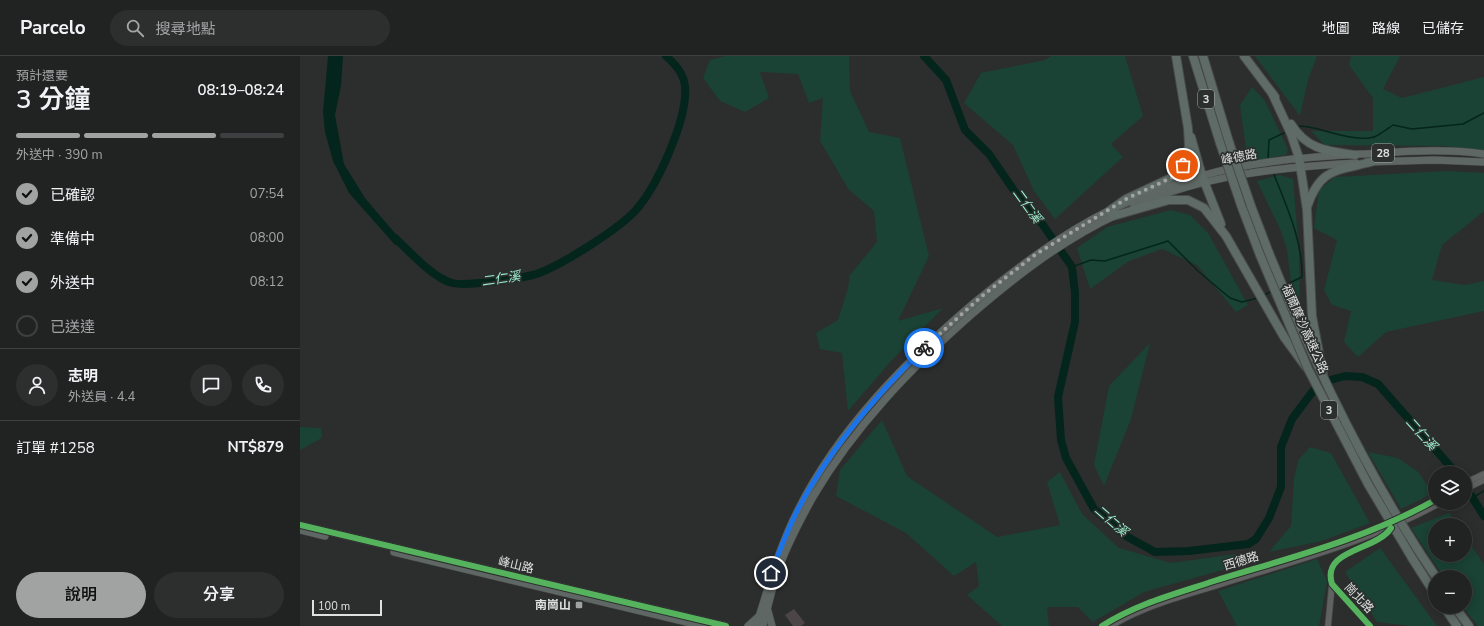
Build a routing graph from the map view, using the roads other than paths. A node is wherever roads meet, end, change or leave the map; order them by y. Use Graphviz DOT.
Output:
graph roads {
  1 [pos="1176,56"];
  2 [pos="1193,56"];
  3 [pos="1203,56"];
  4 [pos="1244,56"];
  5 [pos="1272,93"];
  6 [pos="1188,128"];
  7 [pos="1484,154"];
  8 [pos="1355,155"];
  9 [pos="1299,162"];
  10 [pos="1371,162"];
  11 [pos="1484,162"];
  12 [pos="1204,179"];
  13 [pos="1306,210"];
  14 [pos="1109,215"];
  15 [pos="1226,236"];
  16 [pos="1308,369"];
  17 [pos="1324,381"];
  18 [pos="1484,474"];
  19 [pos="1472,480"];
  20 [pos="1484,480"];
  21 [pos="1472,486"];
  22 [pos="1428,505"];
  23 [pos="1428,508"];
  24 [pos="1413,515"];
  25 [pos="300,525"];
  26 [pos="1390,526"];
  27 [pos="300,530"];
  28 [pos="1431,570"];
  29 [pos="1428,583"];
  30 [pos="1332,584"];
  31 [pos="1147,605"];
  32 [pos="765,608"];
  33 [pos="1449,614"];
  34 [pos="1460,614"];
  35 [pos="703,626"];
  36 [pos="726,626"];
  37 [pos="748,626"];
  38 [pos="756,626"];
  39 [pos="763,626"];
  40 [pos="772,626"];
  41 [pos="1102,626"];
  42 [pos="1111,626"];
  43 [pos="1328,626"];
  44 [pos="1370,626"];
  45 [pos="1457,626"];
  46 [pos="1469,626"];
  1 -- 6 [label="highway"];
  2 -- 16 [label="highway, 福爾摩沙高速公路 / 3, bridge"];
  3 -- 17 [label="highway, 福爾摩沙高速公路 / 3, bridge"];
  4 -- 5 [label="highway"];
  5 -- 8 [label="highway"];
  5 -- 9 [label="highway"];
  6 -- 12 [label="highway"];
  6 -- 14 [label="highway"];
  7 -- 8 [label="main road, 峰德路 / 28"];
  8 -- 9 [label="main road, 峰德路 / 28"];
  9 -- 10 [label="main road, 峰德路 / 28"];
  9 -- 12 [label="main road, 峰德路 / 28"];
  9 -- 12 [label="main road, 峰德路 / 28"];
  9 -- 13 [label="highway"];
  10 -- 11 [label="main road, 峰德路 / 28"];
  10 -- 13 [label="highway"];
  12 -- 14 [label="main road, 峰德路 / 28"];
  12 -- 15 [label="highway"];
  13 -- 17 [label="highway, bridge"];
  14 -- 15 [label="highway"];
  14 -- 32 [label="main road, 峰德路 / 28"];
  15 -- 16 [label="highway"];
  16 -- 29 [label="highway, 福爾摩沙高速公路 / 3, bridge"];
  17 -- 28 [label="highway, 福爾摩沙高速公路 / 3, bridge"];
  18 -- 19 [label="street"];
  20 -- 21 [label="street"];
  22 -- 24 [label="street"];
  23 -- 24 [label="street"];
  24 -- 26 [label="street"];
  25 -- 36 [label="main road, 峰山路"];
  26 -- 30 [label="street, 崗北路"];
  26 -- 31 [label="street, 西德路"];
  27 -- 35 [label="main road, 峰山路"];
  30 -- 43 [label="street"];
  30 -- 44 [label="street, 崗北路"];
  31 -- 41 [label="street, 西德路"];
  31 -- 42 [label="street, 西德路"];
  32 -- 37 [label="main road"];
  32 -- 38 [label="main road, 峰德路 / 28"];
  32 -- 39 [label="main road, 峰德路 / 28"];
  32 -- 40 [label="main road"];
  33 -- 45 [label="highway"];
  34 -- 46 [label="highway"];
}
